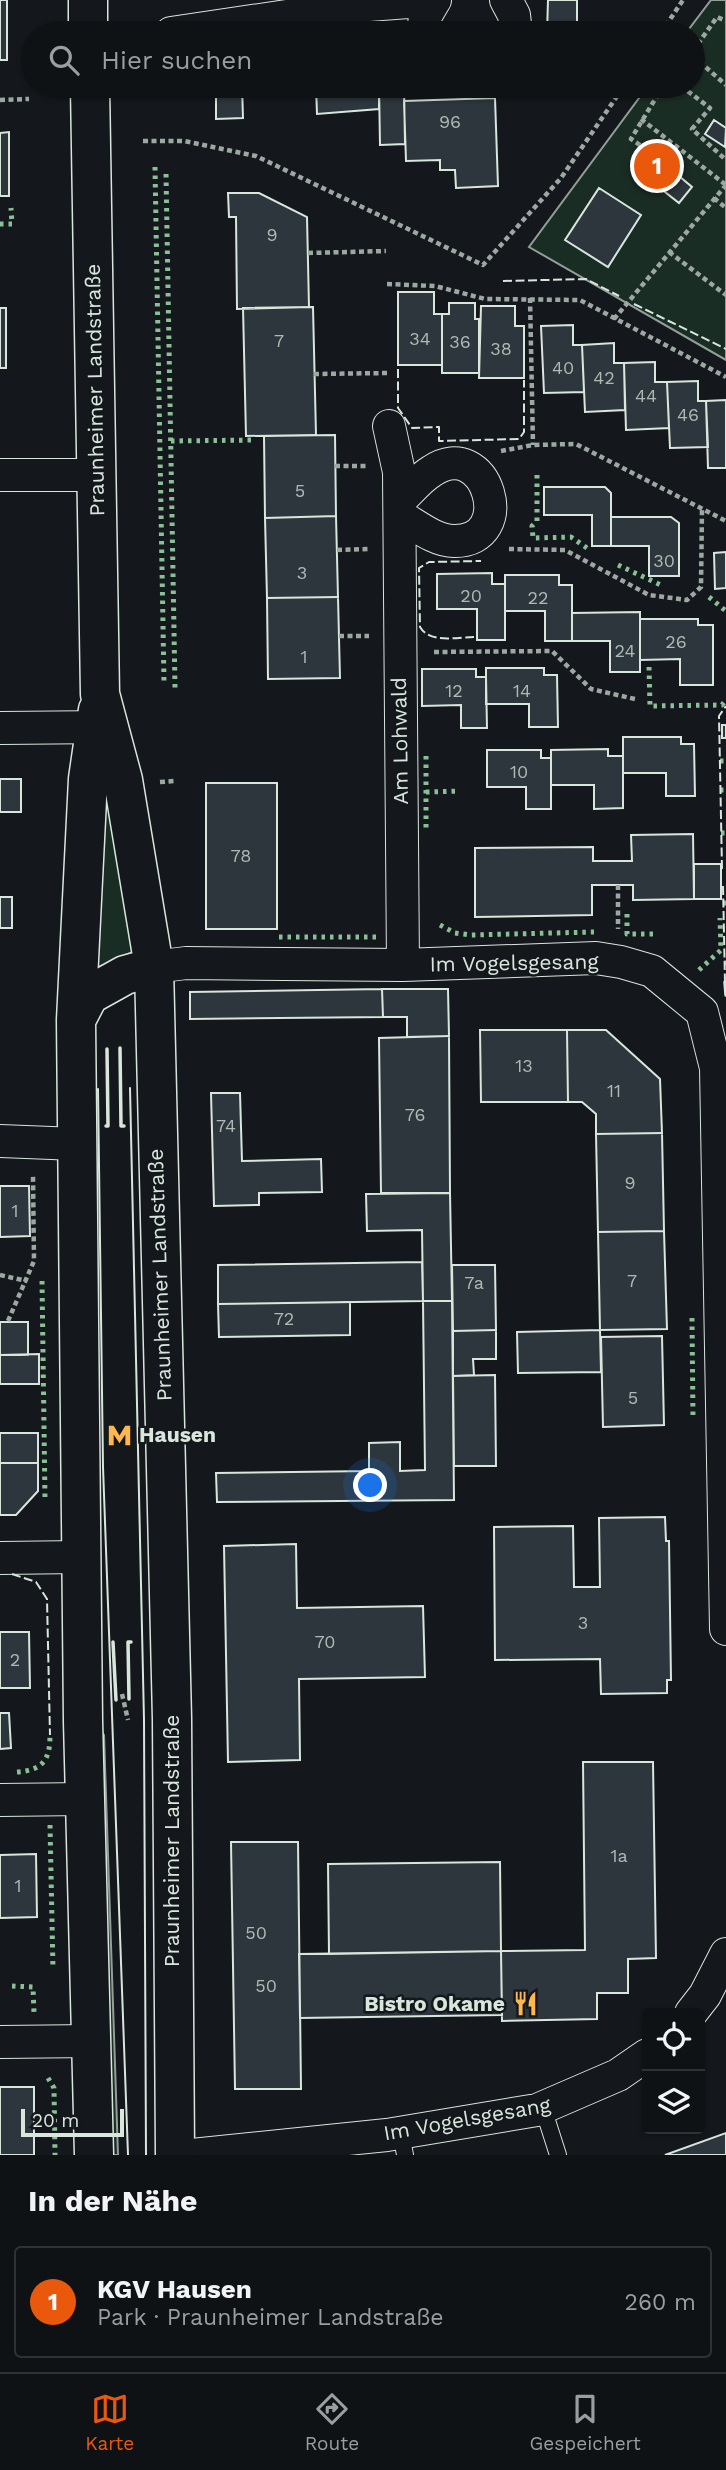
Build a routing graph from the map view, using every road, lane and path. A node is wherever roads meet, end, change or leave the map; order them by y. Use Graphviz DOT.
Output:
graph roads {
  1 [pos="88,0"];
  2 [pos="435,0"];
  3 [pos="506,0"];
  4 [pos="683,0"];
  5 [pos="89,21"];
  6 [pos="253,21"];
  7 [pos="425,21"];
  8 [pos="515,21"];
  9 [pos="668,21"];
  10 [pos="726,21"];
  11 [pos="705,35"];
  12 [pos="705,65"];
  13 [pos="726,85"];
  14 [pos="90,98"];
  15 [pos="616,98"];
  16 [pos="655,98"];
  17 [pos="697,98"];
  18 [pos="29,99"];
  19 [pos="0,100"];
  20 [pos="641,119"];
  21 [pos="143,141"];
  22 [pos="726,160"];
  23 [pos="666,163"];
  24 [pos="726,185"];
  25 [pos="714,198"];
  26 [pos="726,208"];
  27 [pos="386,251"];
  28 [pos="668,252"];
  29 [pos="308,253"];
  30 [pos="387,284"];
  31 [pos="726,295"];
  32 [pos="530,298"];
  33 [pos="614,319"];
  34 [pos="388,373"];
  35 [pos="314,374"];
  36 [pos="726,377"];
  37 [pos="388,426"];
  38 [pos="533,445"];
  39 [pos="470,468"];
  40 [pos="0,475"];
  41 [pos="96,475"];
  42 [pos="400,508"];
  43 [pos="702,508"];
  44 [pos="726,521"];
  45 [pos="473,535"];
  46 [pos="398,652"];
  47 [pos="635,699"];
  48 [pos="101,716"];
  49 [pos="0,729"];
  50 [pos="618,885"];
  51 [pos="618,940"];
  52 [pos="403,965"];
  53 [pos="154,967"];
  54 [pos="76,1020"];
  55 [pos="0,1141"];
  56 [pos="77,1144"];
  57 [pos="24,1175"];
  58 [pos="0,1275"];
  59 [pos="27,1281"];
  60 [pos="8,1321"];
  61 [pos="80,1557"];
  62 [pos="0,1558"];
  63 [pos="726,1629"];
  64 [pos="122,1700"];
  65 [pos="128,1720"];
  66 [pos="136,1720"];
  67 [pos="120,1721"];
  68 [pos="84,1799"];
  69 [pos="0,1800"];
  70 [pos="726,1954"];
  71 [pos="695,2008"];
  72 [pos="92,2041"];
  73 [pos="0,2042"];
  74 [pos="642,2058"];
  75 [pos="542,2108"];
  76 [pos="403,2144"];
  77 [pos="94,2155"];
  78 [pos="175,2155"];
  79 [pos="192,2155"];
  80 [pos="558,2155"];
  1 -- 5 [label="main road"];
  2 -- 6 [label="street"];
  2 -- 7 [label="street"];
  3 -- 8 [label="street"];
  4 -- 9 [label="path"];
  10 -- 11 [label="path"];
  12 -- 13 [label="path"];
  14 -- 41 [label="main road, Praunheimer Landstraße"];
  15 -- 21 [label="path"];
  16 -- 20 [label="path"];
  17 -- 22 [label="path"];
  18 -- 19 [label="path"];
  20 -- 23 [label="path"];
  20 -- 24 [label="path"];
  24 -- 25 [label="path"];
  25 -- 26 [label="path"];
  25 -- 28 [label="path"];
  27 -- 29 [label="path"];
  28 -- 31 [label="path"];
  28 -- 33 [label="path"];
  30 -- 32 [label="path"];
  32 -- 33 [label="path"];
  32 -- 38 [label="path"];
  33 -- 36 [label="path"];
  34 -- 35 [label="path"];
  37 -- 42 [label="street, Am Lohwald"];
  38 -- 39 [label="path"];
  38 -- 43 [label="path"];
  39 -- 42 [label="street"];
  39 -- 45 [label="street"];
  40 -- 41 [label="street"];
  41 -- 48 [label="main road, Praunheimer Landstraße"];
  42 -- 45 [label="street"];
  42 -- 46 [label="street, Am Lohwald"];
  43 -- 44 [label="path"];
  43 -- 45 [label="path"];
  46 -- 47 [label="path"];
  46 -- 52 [label="street, Am Lohwald"];
  48 -- 49 [label="street"];
  48 -- 53 [label="main road, Praunheimer Landstraße"];
  48 -- 54 [label="main road, Praunheimer Landstraße"];
  50 -- 51 [label="path"];
  52 -- 53 [label="street, Im Vogelsgesang"];
  52 -- 63 [label="street, Im Vogelsgesang"];
  53 -- 54 [label="main road"];
  53 -- 78 [label="main road, Praunheimer Landstraße"];
  54 -- 56 [label="main road, Praunheimer Landstraße"];
  55 -- 56 [label="street"];
  56 -- 61 [label="main road, Praunheimer Landstraße"];
  57 -- 59 [label="path"];
  58 -- 59 [label="path"];
  59 -- 60 [label="path"];
  61 -- 62 [label="street"];
  61 -- 68 [label="main road, Praunheimer Landstraße"];
  64 -- 65 [label="path"];
  65 -- 66 [label="path"];
  65 -- 67 [label="path"];
  68 -- 69 [label="street"];
  68 -- 72 [label="main road, Praunheimer Landstraße"];
  70 -- 71 [label="street"];
  72 -- 73 [label="street"];
  72 -- 77 [label="main road, Praunheimer Landstraße"];
  74 -- 75 [label="street, Im Vogelsgesang"];
  75 -- 76 [label="street, Im Vogelsgesang"];
  75 -- 80 [label="lane"];
  76 -- 79 [label="street, Im Vogelsgesang"];
}
